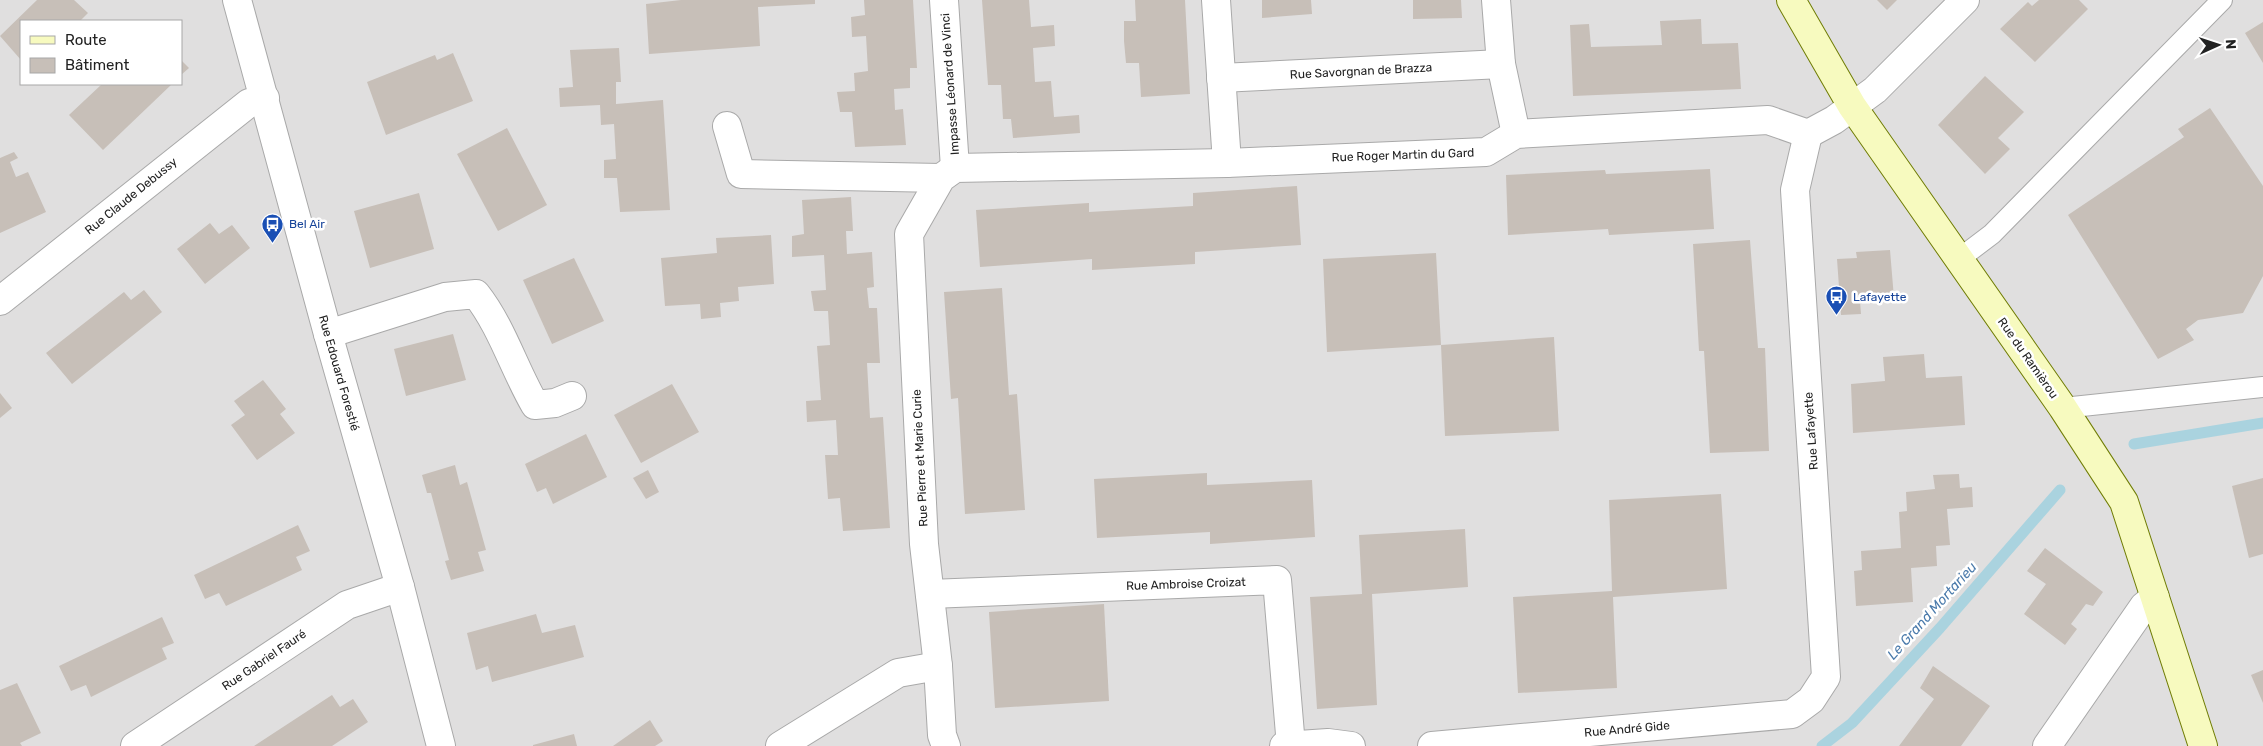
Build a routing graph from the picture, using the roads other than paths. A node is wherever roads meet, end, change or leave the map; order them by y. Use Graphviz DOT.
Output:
graph roads {
  1 [pos="237,0"];
  2 [pos="944,0"];
  3 [pos="1216,0"];
  4 [pos="1496,0"];
  5 [pos="1791,0"];
  6 [pos="1965,0"];
  7 [pos="2222,0"];
  8 [pos="1500,64"];
  9 [pos="1221,78"];
  10 [pos="265,98"];
  11 [pos="1852,106"];
  12 [pos="727,126"];
  13 [pos="1516,134"];
  14 [pos="1808,134"];
  15 [pos="1227,163"];
  16 [pos="948,173"];
  17 [pos="1958,259"];
  18 [pos="0,301"];
  19 [pos="328,334"];
  20 [pos="2263,387"];
  21 [pos="572,396"];
  22 [pos="2062,408"];
  23 [pos="400,588"];
  24 [pos="930,594"];
  25 [pos="2155,597"];
  26 [pos="938,666"];
  27 [pos="1792,714"];
  28 [pos="135,746"];
  29 [pos="441,746"];
  30 [pos="780,746"];
  31 [pos="946,746"];
  32 [pos="1284,746"];
  33 [pos="1291,746"];
  34 [pos="1351,746"];
  35 [pos="1432,746"];
  36 [pos="2047,746"];
  37 [pos="2203,746"];
  1 -- 10 [label="street, Rue Edouard Forestié"];
  2 -- 16 [label="street, Impasse Léonard de Vinci"];
  3 -- 9 [label="street"];
  4 -- 8 [label="street"];
  5 -- 11 [label="street, Rue du Ramièrou"];
  6 -- 11 [label="street"];
  7 -- 17 [label="lane"];
  8 -- 9 [label="street, Rue Savorgnan de Brazza"];
  8 -- 13 [label="street"];
  9 -- 15 [label="street"];
  10 -- 18 [label="street, Rue Claude Debussy"];
  10 -- 19 [label="street, Rue Edouard Forestié"];
  11 -- 14 [label="street"];
  11 -- 17 [label="street, Rue du Ramièrou"];
  12 -- 16 [label="street, Rue Roger Martin du Gard"];
  13 -- 14 [label="street, Rue Roger Martin du Gard"];
  13 -- 15 [label="street, Rue Roger Martin du Gard"];
  14 -- 27 [label="street, Rue Lafayette"];
  15 -- 16 [label="street, Rue Roger Martin du Gard"];
  16 -- 24 [label="street, Rue Pierre et Marie Curie"];
  17 -- 22 [label="street, Rue du Ramièrou"];
  19 -- 21 [label="street"];
  19 -- 23 [label="street, Rue Edouard Forestié"];
  20 -- 22 [label="lane"];
  22 -- 25 [label="street, Rue du Ramièrou"];
  23 -- 28 [label="street, Rue Gabriel Fauré"];
  23 -- 29 [label="street, Rue Edouard Forestié"];
  24 -- 26 [label="street, Rue Pierre et Marie Curie"];
  24 -- 33 [label="street, Rue Ambroise Croizat"];
  25 -- 36 [label="street"];
  25 -- 37 [label="street, Rue du Ramièrou"];
  26 -- 30 [label="street"];
  26 -- 31 [label="street, Rue Pierre et Marie Curie"];
  27 -- 35 [label="street, Rue André Gide"];
  32 -- 33 [label="street"];
  33 -- 34 [label="street"];
}
